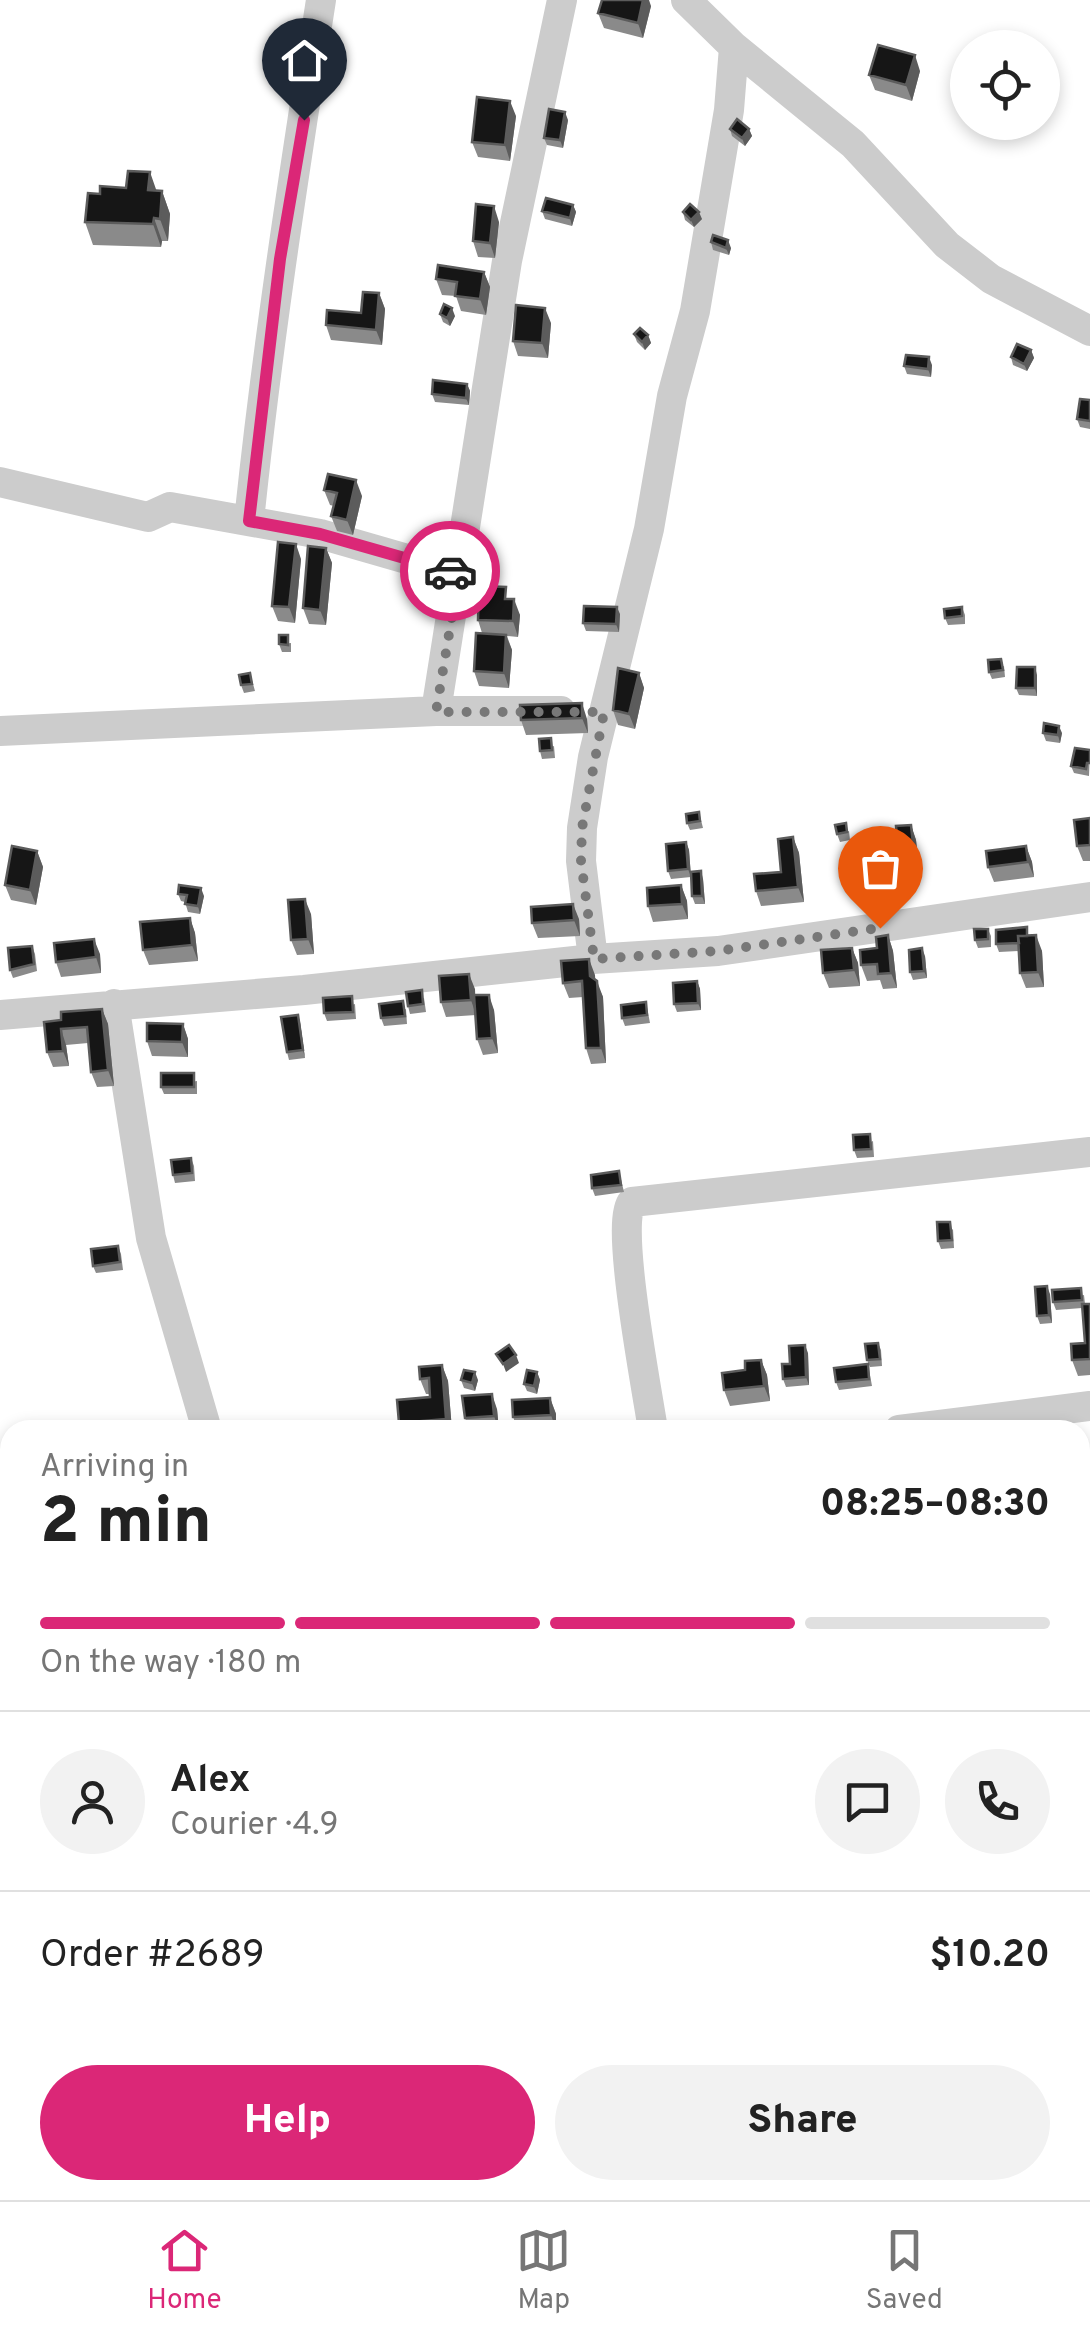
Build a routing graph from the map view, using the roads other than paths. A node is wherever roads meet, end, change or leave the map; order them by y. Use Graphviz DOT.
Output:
graph roads {
  1 [pos="321,0"];
  2 [pos="562,0"];
  3 [pos="686,0"];
  4 [pos="734,47"];
  5 [pos="1090,331"];
  6 [pos="0,482"];
  7 [pos="249,521"];
  8 [pos="459,574"];
  9 [pos="436,712"];
  10 [pos="604,712"];
  11 [pos="0,731"];
  12 [pos="1090,898"];
  13 [pos="594,959"];
  14 [pos="114,1004"];
  15 [pos="0,1015"];
  16 [pos="1090,1152"];
  17 [pos="1090,1406"];
  18 [pos="204,1420"];
  19 [pos="651,1420"];
  20 [pos="979,1420"];
  1 -- 7 [label="street"];
  2 -- 8 [label="street"];
  3 -- 4 [label="street"];
  4 -- 5 [label="street"];
  4 -- 10 [label="street"];
  6 -- 7 [label="street"];
  7 -- 8 [label="street"];
  8 -- 9 [label="street"];
  9 -- 10 [label="street"];
  9 -- 11 [label="street"];
  10 -- 13 [label="street"];
  12 -- 13 [label="street"];
  13 -- 14 [label="street"];
  14 -- 15 [label="street"];
  14 -- 18 [label="street"];
  16 -- 19 [label="street"];
  17 -- 20 [label="street"];
}
